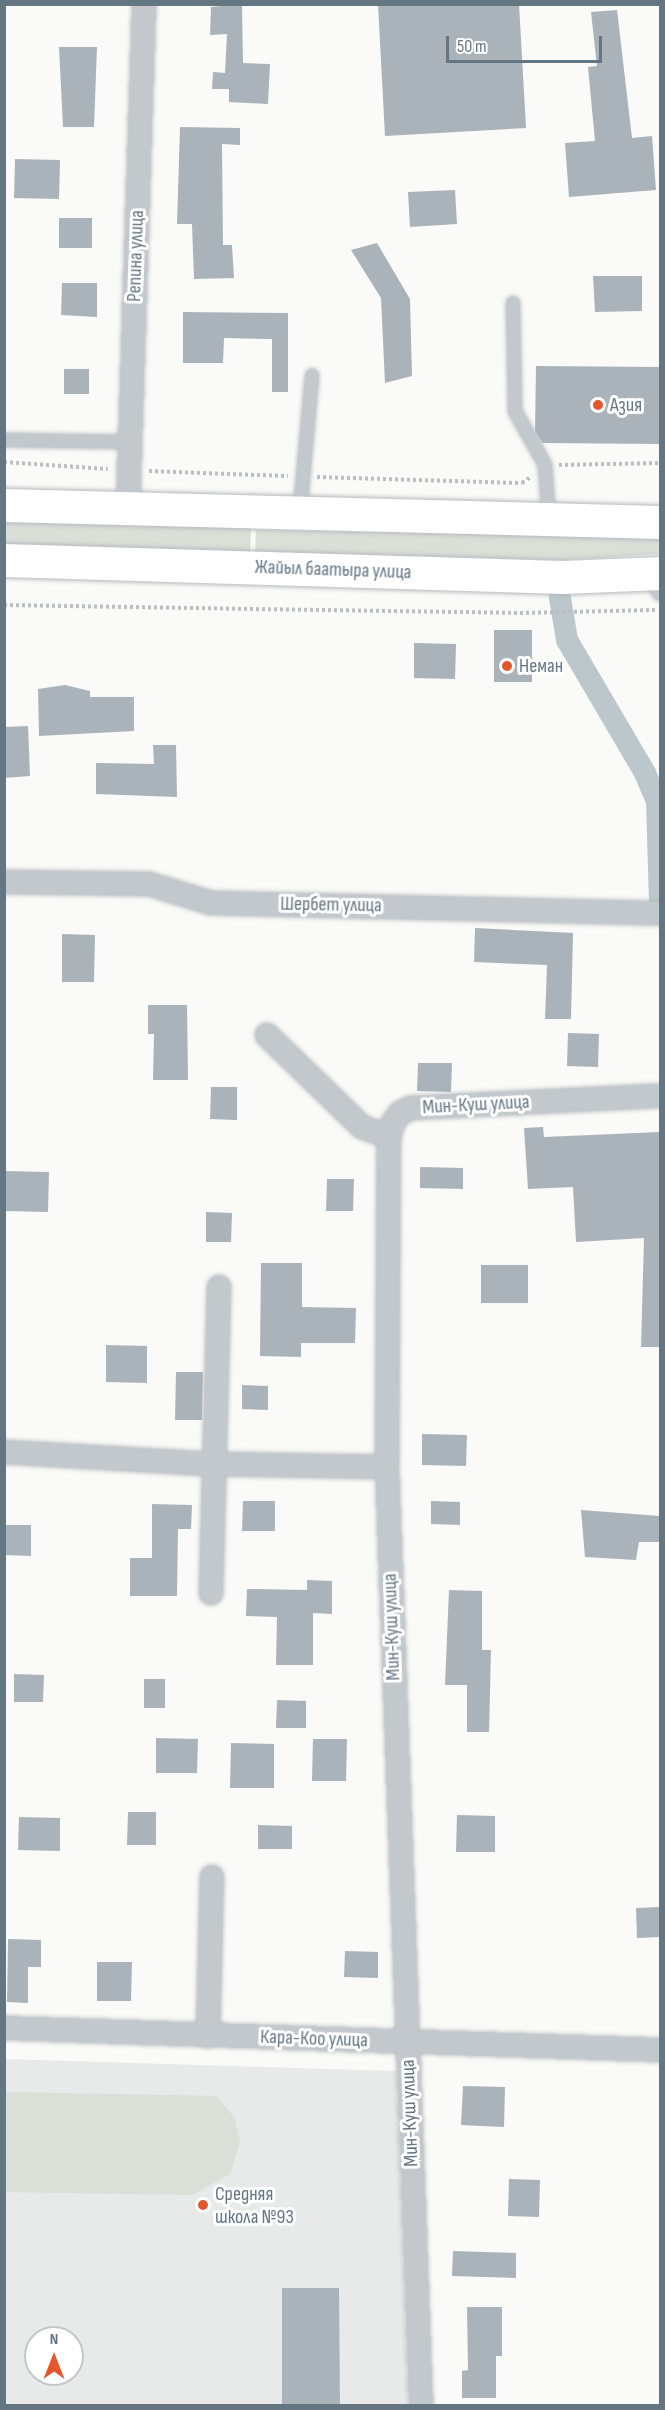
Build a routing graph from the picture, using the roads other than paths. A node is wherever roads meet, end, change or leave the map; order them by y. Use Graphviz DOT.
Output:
graph roads {
  1 [pos="144,4"];
  2 [pos="513,303"];
  3 [pos="312,376"];
  4 [pos="4,440"];
  5 [pos="130,442"];
  6 [pos="4,505"];
  7 [pos="128,508"];
  8 [pos="300,513"];
  9 [pos="549,519"];
  10 [pos="660,522"];
  11 [pos="4,560"];
  12 [pos="655,580"];
  13 [pos="4,882"];
  14 [pos="660,913"];
  15 [pos="267,1035"];
  16 [pos="660,1096"];
  17 [pos="389,1137"];
  18 [pos="219,1287"];
  19 [pos="4,1452"];
  20 [pos="215,1464"];
  21 [pos="387,1467"];
  22 [pos="211,1593"];
  23 [pos="212,1877"];
  24 [pos="4,2028"];
  25 [pos="208,2036"];
  26 [pos="408,2042"];
  27 [pos="660,2050"];
  28 [pos="421,2406"];
  1 -- 5 [label="street, Репина улица"];
  2 -- 9 [label="lane"];
  3 -- 8 [label="lane"];
  4 -- 5 [label="lane"];
  5 -- 7 [label="street, Репина улица"];
  6 -- 7 [label="main road"];
  7 -- 8 [label="main road"];
  8 -- 9 [label="main road"];
  9 -- 10 [label="main road"];
  11 -- 12 [label="main road, Жайыл баатыра улица"];
  13 -- 14 [label="street, Шербет улица"];
  15 -- 17 [label="street"];
  16 -- 17 [label="street, Мин-Куш улица"];
  17 -- 21 [label="street, Мин-Куш улица"];
  18 -- 20 [label="street"];
  19 -- 20 [label="street"];
  20 -- 21 [label="street"];
  20 -- 22 [label="street"];
  21 -- 26 [label="street, Мин-Куш улица"];
  23 -- 25 [label="street"];
  24 -- 25 [label="street, Кара-Коо улица"];
  25 -- 26 [label="street, Кара-Коо улица"];
  26 -- 27 [label="street, Кара-Коо улица"];
  26 -- 28 [label="street, Мин-Куш улица"];
}
